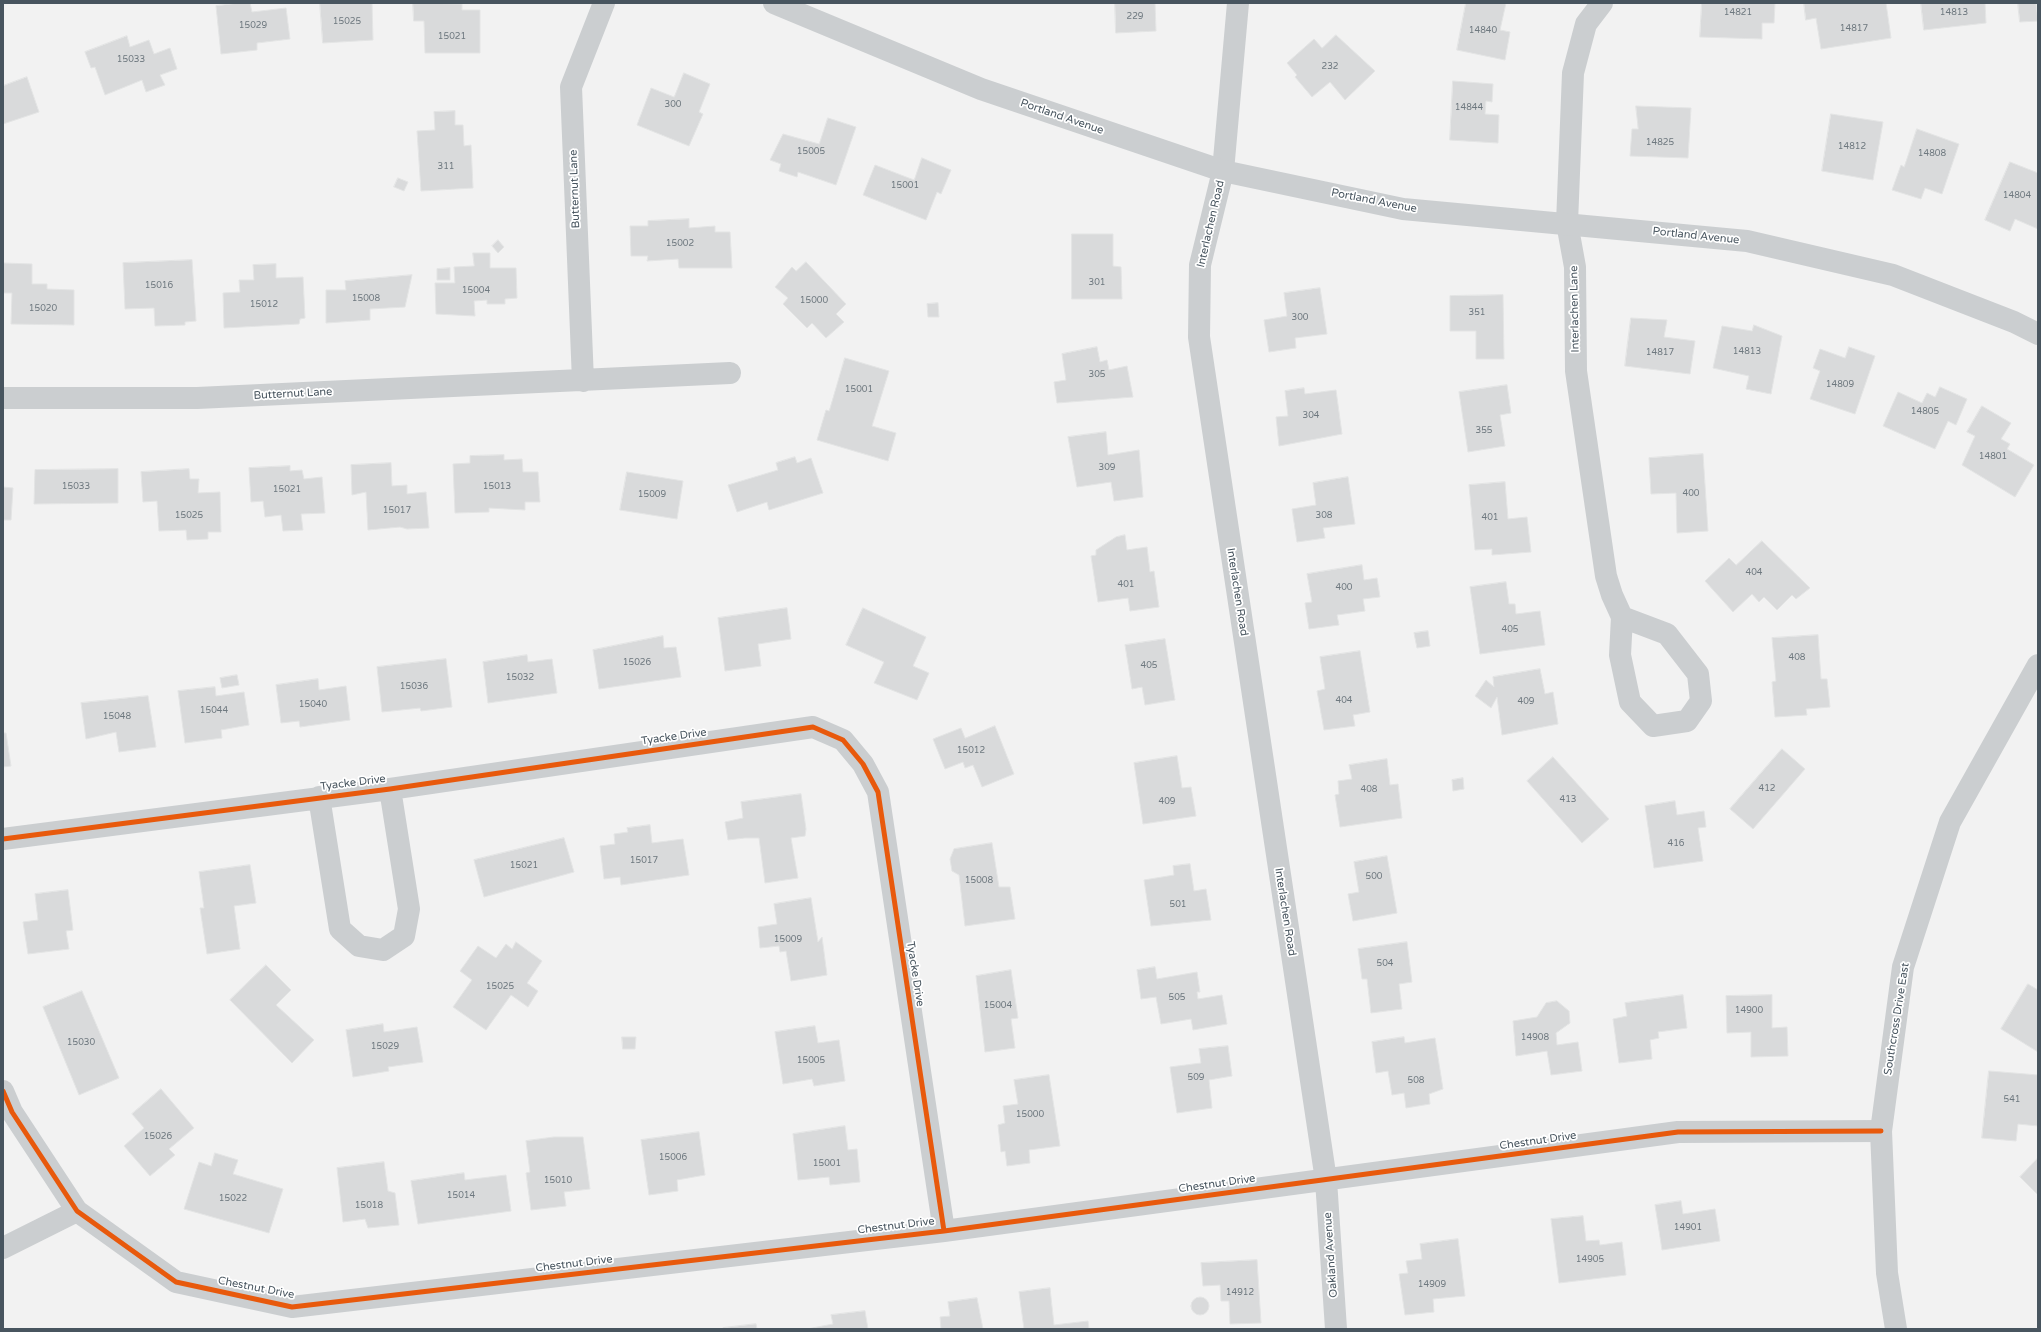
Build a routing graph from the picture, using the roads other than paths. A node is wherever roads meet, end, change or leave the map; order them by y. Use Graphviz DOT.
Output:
graph roads {
  1 [pos="604,3"];
  2 [pos="774,3"];
  3 [pos="1238,3"];
  4 [pos="1602,3"];
  5 [pos="1223,171"];
  6 [pos="1567,223"];
  7 [pos="2038,334"];
  8 [pos="730,373"];
  9 [pos="583,381"];
  10 [pos="3,398"];
  11 [pos="1622,617"];
  12 [pos="2038,665"];
  13 [pos="390,789"];
  14 [pos="319,797"];
  15 [pos="3,839"];
  16 [pos="3,1091"];
  17 [pos="1881,1131"];
  18 [pos="1326,1180"];
  19 [pos="77,1211"];
  20 [pos="944,1231"];
  21 [pos="3,1248"];
  22 [pos="1336,1329"];
  23 [pos="1896,1329"];
  1 -- 9 [label="street, Butternut Lane"];
  2 -- 5 [label="street, Portland Avenue"];
  3 -- 5 [label="street, Interlachen Road"];
  4 -- 6 [label="street, Interlachen Lane"];
  5 -- 6 [label="street, Portland Avenue"];
  5 -- 18 [label="street, Interlachen Road"];
  6 -- 7 [label="street, Portland Avenue"];
  6 -- 11 [label="street, Interlachen Lane"];
  8 -- 9 [label="street, Butternut Lane"];
  9 -- 10 [label="street, Butternut Lane"];
  11 -- 11 [label="street, Interlachen Lane"];
  12 -- 17 [label="street, Southcross Drive East"];
  13 -- 14 [label="street, Tyacke Drive"];
  13 -- 14 [label="street, Tyacke Drive"];
  13 -- 20 [label="street, Tyacke Drive"];
  14 -- 15 [label="street, Tyacke Drive"];
  16 -- 19 [label="street, Chestnut Drive"];
  17 -- 18 [label="street, Chestnut Drive"];
  17 -- 23 [label="street, Southcross Drive East"];
  18 -- 20 [label="street, Chestnut Drive"];
  18 -- 22 [label="street, Oakland Avenue"];
  19 -- 20 [label="street, Chestnut Drive"];
  19 -- 21 [label="street"];
}
